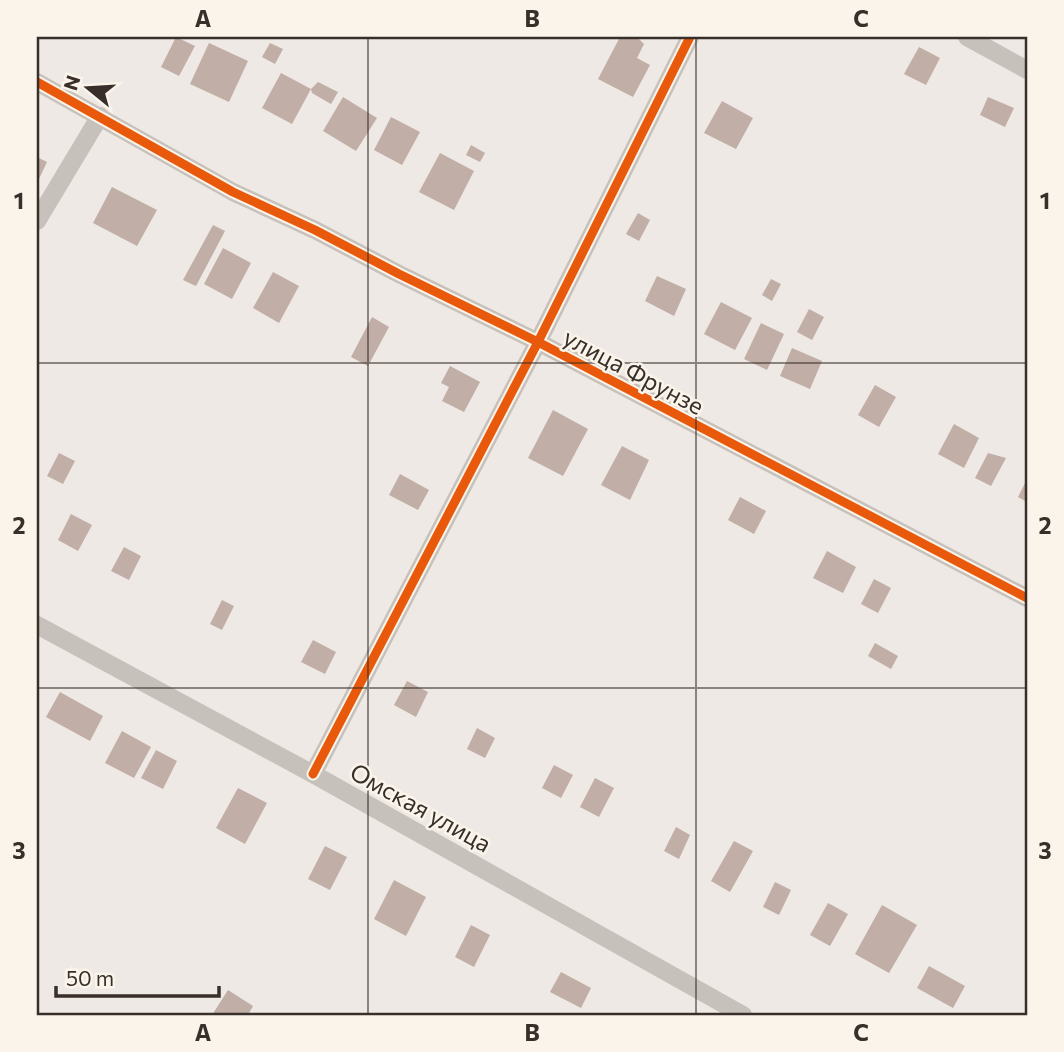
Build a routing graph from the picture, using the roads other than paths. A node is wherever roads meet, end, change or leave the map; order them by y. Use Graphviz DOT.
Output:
graph roads {
  1 [pos="690,37"];
  2 [pos="968,37"];
  3 [pos="1027,70"];
  4 [pos="37,82"];
  5 [pos="100,116"];
  6 [pos="37,221"];
  7 [pos="538,342"];
  8 [pos="1027,598"];
  9 [pos="37,625"];
  10 [pos="313,774"];
  11 [pos="743,1015"];
  1 -- 7 [label="street"];
  2 -- 3 [label="street"];
  4 -- 5 [label="street, улица Фрунзе"];
  5 -- 6 [label="street"];
  5 -- 7 [label="street, улица Фрунзе"];
  7 -- 8 [label="street, улица Фрунзе"];
  7 -- 10 [label="street"];
  9 -- 10 [label="street, Омская улица"];
  10 -- 11 [label="street, Омская улица"];
}
